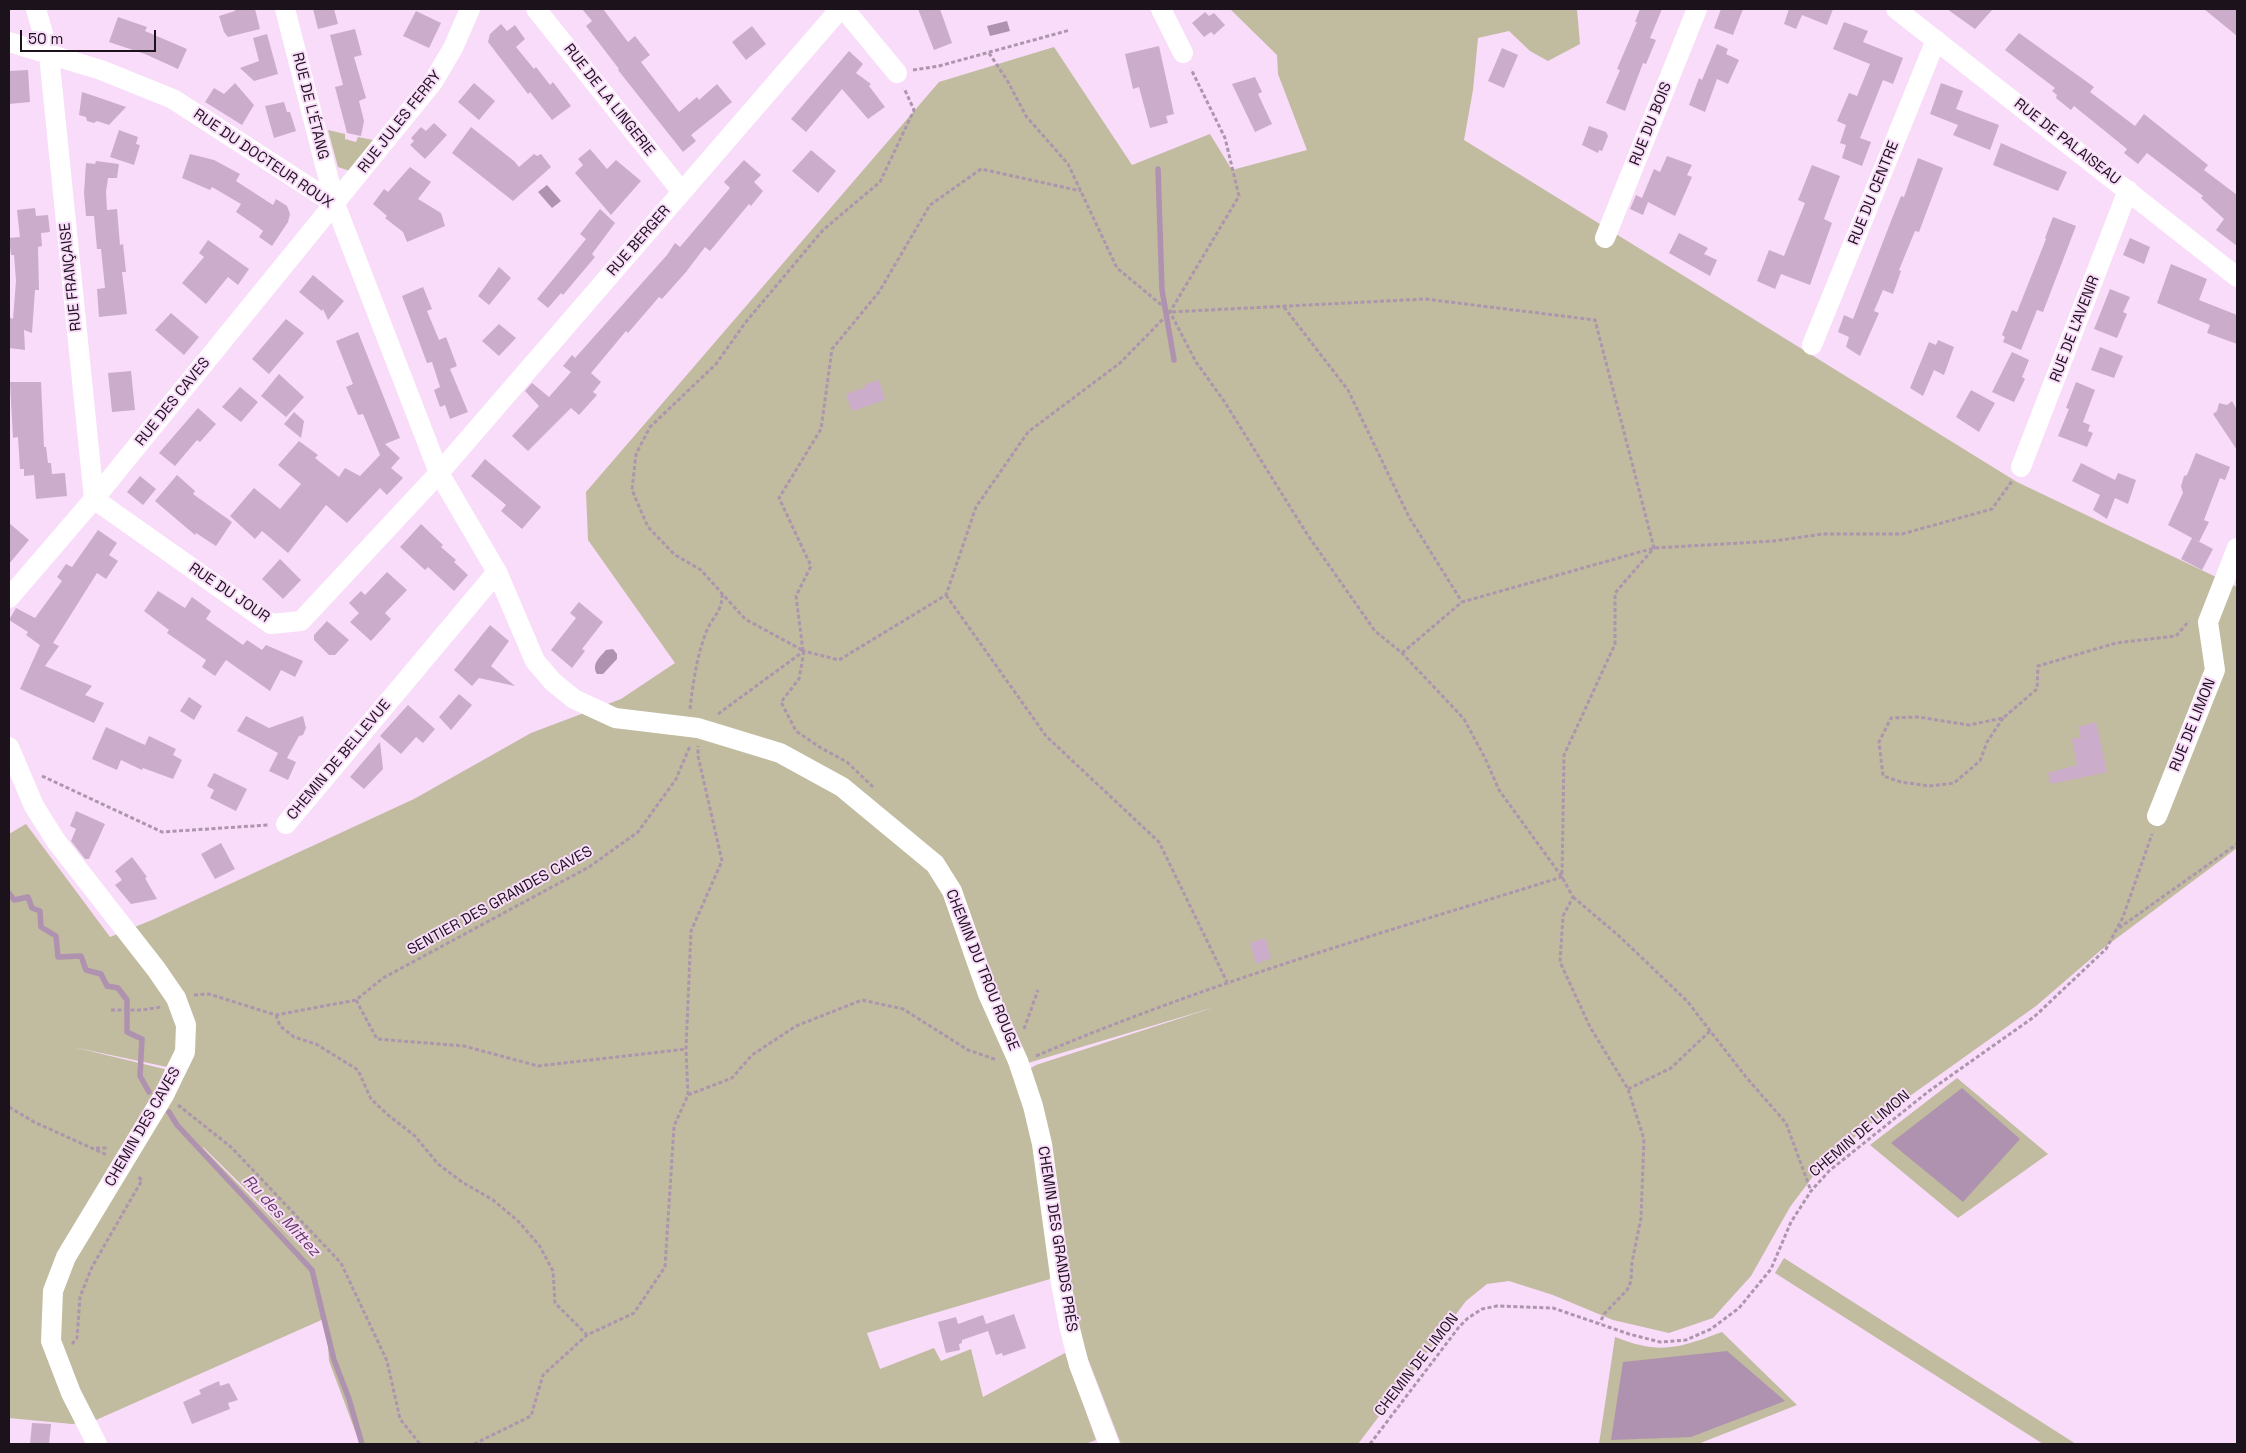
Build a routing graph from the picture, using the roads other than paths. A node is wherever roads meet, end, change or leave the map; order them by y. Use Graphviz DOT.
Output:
graph roads {
  1 [pos="36,9"];
  2 [pos="285,9"];
  3 [pos="470,9"];
  4 [pos="536,9"];
  5 [pos="840,9"];
  6 [pos="844,9"];
  7 [pos="1161,9"];
  8 [pos="1697,9"];
  9 [pos="1896,9"];
  10 [pos="1936,40"];
  11 [pos="9,42"];
  12 [pos="1183,53"];
  13 [pos="49,55"];
  14 [pos="897,73"];
  15 [pos="2128,190"];
  16 [pos="682,192"];
  17 [pos="335,204"];
  18 [pos="1605,238"];
  19 [pos="2237,277"];
  20 [pos="1812,345"];
  21 [pos="2021,467"];
  22 [pos="439,473"];
  23 [pos="94,499"];
  24 [pos="2237,548"];
  25 [pos="497,572"];
  26 [pos="9,598"];
  27 [pos="9,747"];
  28 [pos="2158,816"];
  29 [pos="286,824"];
  30 [pos="1017,1060"];
  31 [pos="98,1444"];
  32 [pos="1109,1444"];
  1 -- 13 [label="street, RUE FRANÇAISE"];
  2 -- 17 [label="street, RUE DE L'ÉTANG"];
  3 -- 17 [label="street, RUE JULES FERRY"];
  4 -- 16 [label="street, RUE DE LA LINGERIE"];
  5 -- 16 [label="street, RUE BERGER"];
  6 -- 14 [label="street"];
  7 -- 12 [label="street"];
  8 -- 18 [label="street, RUE DU BOIS"];
  9 -- 10 [label="street, RUE DE PALAISEAU"];
  10 -- 15 [label="street, RUE DE PALAISEAU"];
  10 -- 20 [label="street, RUE DU CENTRE"];
  11 -- 13 [label="street, RUE DU DOCTEUR ROUX"];
  13 -- 17 [label="street, RUE DU DOCTEUR ROUX"];
  13 -- 23 [label="street, RUE FRANÇAISE"];
  15 -- 19 [label="street, RUE DE PALAISEAU"];
  15 -- 21 [label="street, RUE DE L'AVENIR"];
  16 -- 22 [label="street, RUE BERGER"];
  17 -- 22 [label="street, RUE DU DOCTEUR ROUX"];
  17 -- 23 [label="street, RUE DES CAVES"];
  22 -- 23 [label="street, RUE DU JOUR"];
  22 -- 25 [label="street, CHEMIN DU TROU ROUGE"];
  23 -- 26 [label="street, RUE DES CAVES"];
  24 -- 28 [label="street, RUE DE LIMON"];
  25 -- 29 [label="street, CHEMIN DE BELLEVUE"];
  25 -- 30 [label="street, CHEMIN DU TROU ROUGE"];
  27 -- 31 [label="street, CHEMIN DES CAVES"];
  30 -- 32 [label="street, CHEMIN DES GRANDS PRÉS"];
}
